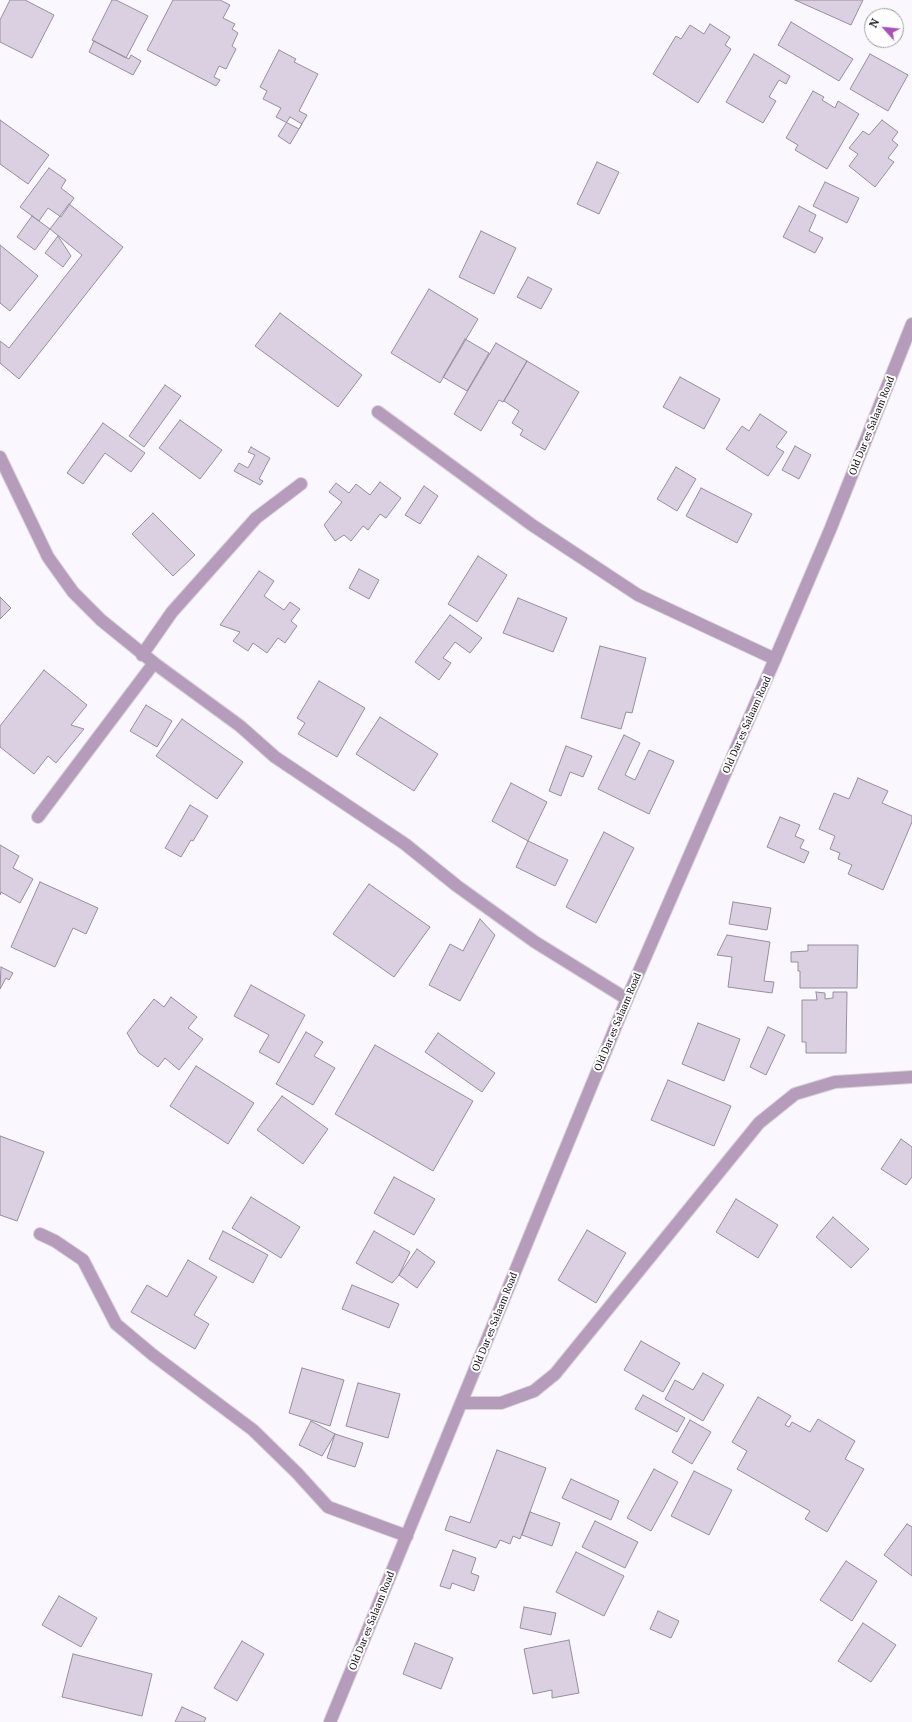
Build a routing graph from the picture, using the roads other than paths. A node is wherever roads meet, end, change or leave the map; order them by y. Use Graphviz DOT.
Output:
graph roads {
  1 [pos="912,324"];
  2 [pos="378,412"];
  3 [pos="0,457"];
  4 [pos="301,484"];
  5 [pos="142,655"];
  6 [pos="775,660"];
  7 [pos="154,663"];
  8 [pos="38,816"];
  9 [pos="627,999"];
  10 [pos="912,1077"];
  11 [pos="40,1234"];
  12 [pos="462,1403"];
  13 [pos="407,1536"];
  14 [pos="330,1722"];
  1 -- 6 [label="street, Old Dar es Salaam Road"];
  2 -- 6 [label="street"];
  3 -- 5 [label="street"];
  4 -- 5 [label="street"];
  5 -- 7 [label="street"];
  6 -- 9 [label="street, Old Dar es Salaam Road"];
  7 -- 8 [label="street"];
  7 -- 9 [label="street"];
  9 -- 12 [label="street, Old Dar es Salaam Road"];
  10 -- 12 [label="street"];
  11 -- 13 [label="street"];
  12 -- 13 [label="street, Old Dar es Salaam Road"];
  13 -- 14 [label="street, Old Dar es Salaam Road"];
}
